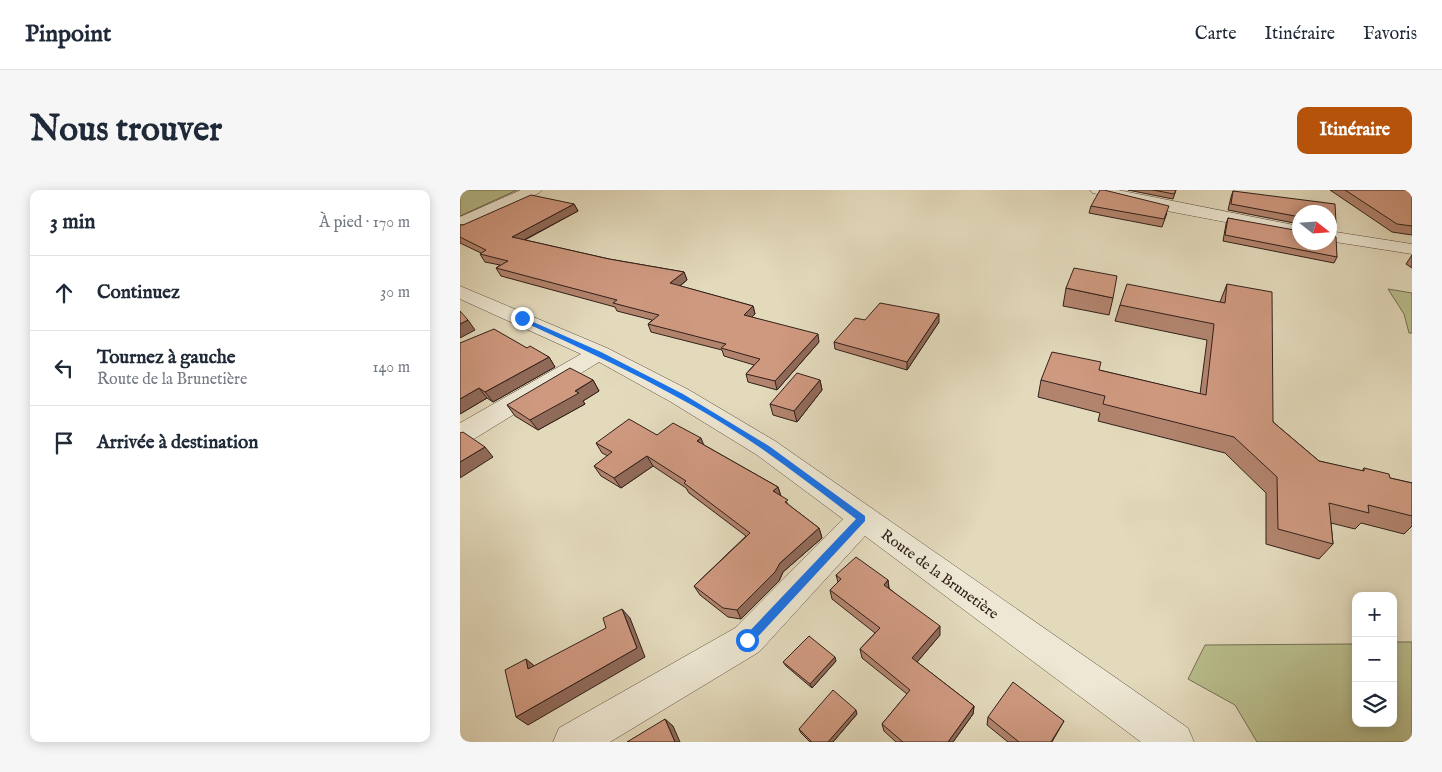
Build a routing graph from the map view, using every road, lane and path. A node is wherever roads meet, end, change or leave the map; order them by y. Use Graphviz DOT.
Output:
graph roads {
  1 [pos="534,190"];
  2 [pos="1098,190"];
  3 [pos="460,223"];
  4 [pos="1292,228"];
  5 [pos="1337,237"];
  6 [pos="1412,249"];
  7 [pos="460,292"];
  8 [pos="522,318"];
  9 [pos="495,332"];
  10 [pos="599,353"];
  11 [pos="460,435"];
  12 [pos="862,519"];
  13 [pos="573,742"];
  14 [pos="1174,742"];
  1 -- 3 [label="street"];
  2 -- 4 [label="street"];
  5 -- 6 [label="street"];
  7 -- 8 [label="street, Route de la Brunetière"];
  8 -- 9 [label="street"];
  8 -- 10 [label="street, Route de la Brunetière"];
  10 -- 11 [label="street"];
  10 -- 12 [label="street, Route de la Brunetière"];
  12 -- 13 [label="street"];
  12 -- 14 [label="street, Route de la Brunetière"];
}
